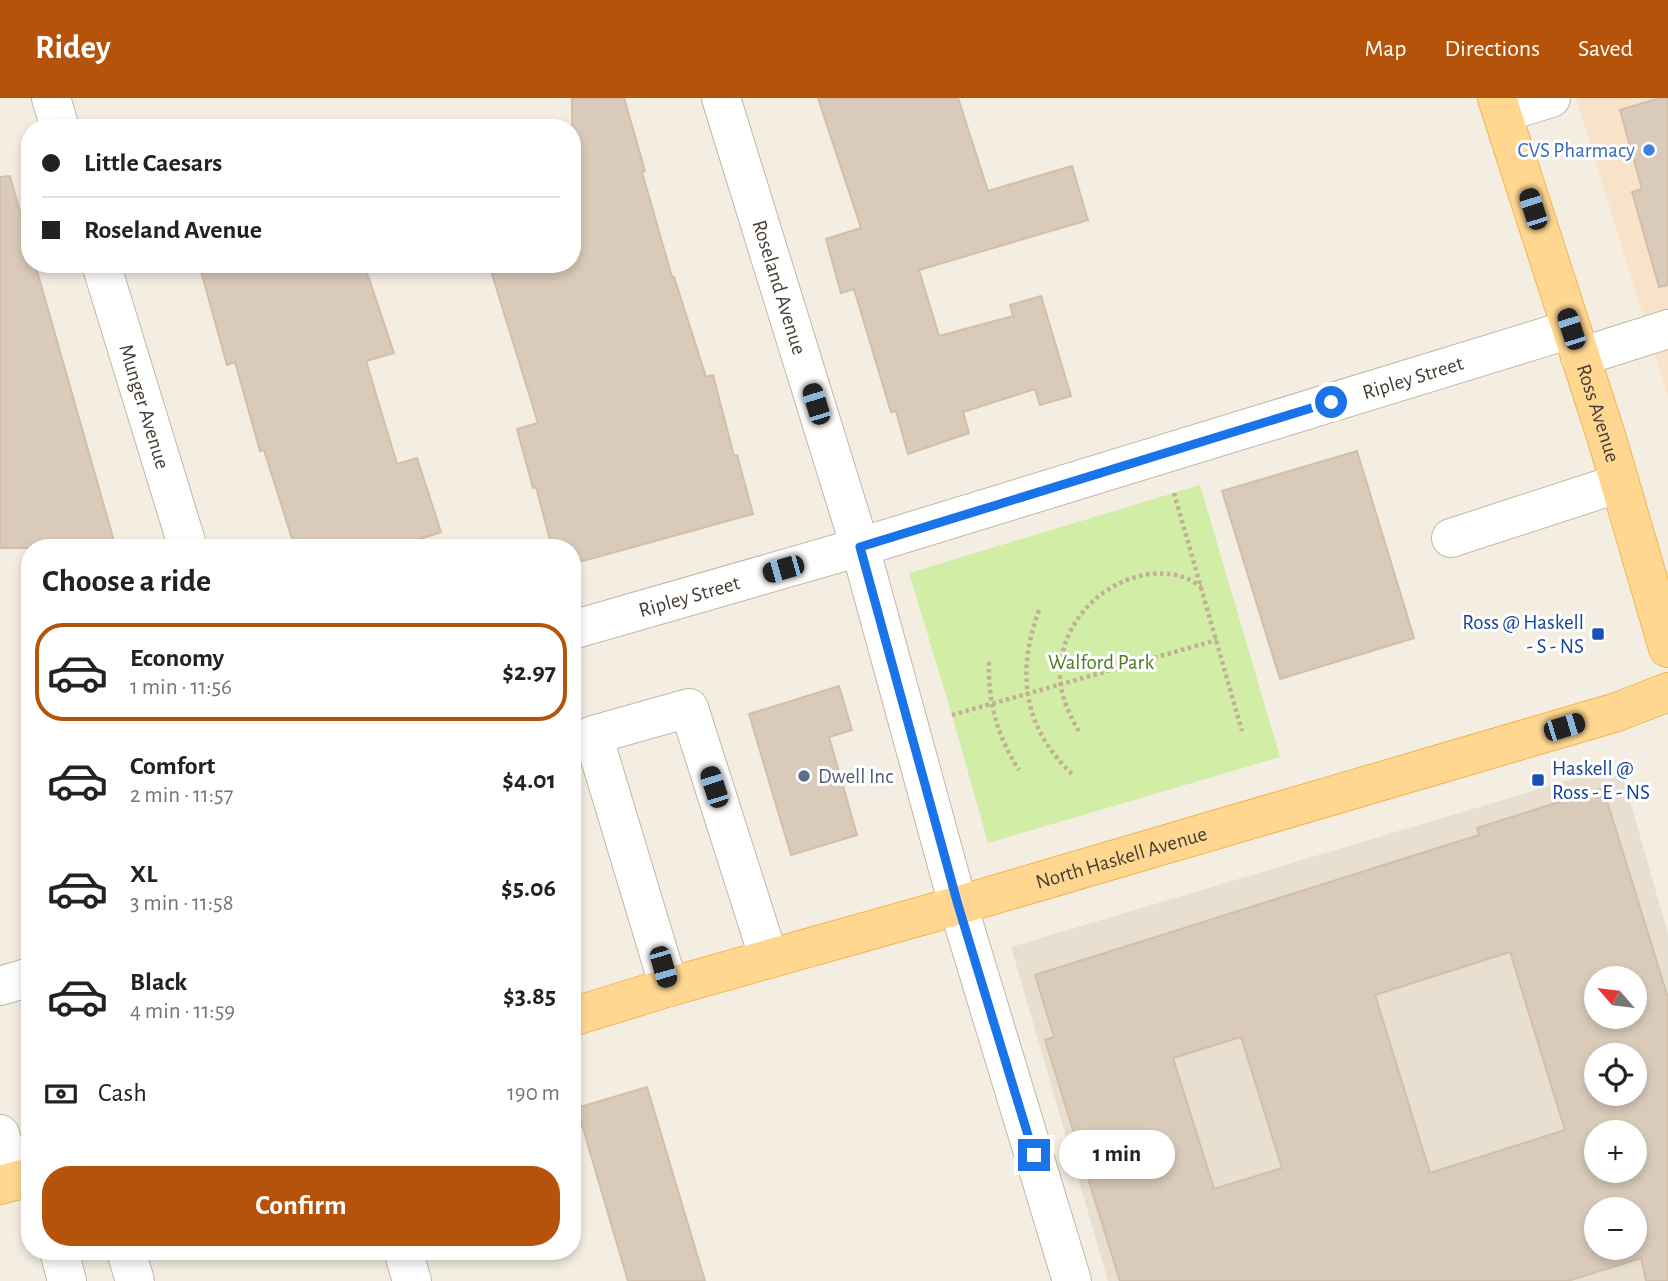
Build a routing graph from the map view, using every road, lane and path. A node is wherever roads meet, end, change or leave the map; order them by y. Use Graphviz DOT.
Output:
graph roads {
  1 [pos="51,98"];
  2 [pos="721,98"];
  3 [pos="1551,98"];
  4 [pos="1499,106"];
  5 [pos="57,119"];
  6 [pos="104,273"];
  7 [pos="1668,329"];
  8 [pos="1576,343"];
  9 [pos="1620,483"];
  10 [pos="1174,493"];
  11 [pos="1451,538"];
  12 [pos="185,539"];
  13 [pos="860,547"];
  14 [pos="1200,587"];
  15 [pos="1039,610"];
  16 [pos="581,627"];
  17 [pos="1217,640"];
  18 [pos="1668,648"];
  19 [pos="989,662"];
  20 [pos="1061,684"];
  21 [pos="1668,692"];
  22 [pos="1027,694"];
  23 [pos="991,704"];
  24 [pos="952,715"];
  25 [pos="1079,731"];
  26 [pos="1242,732"];
  27 [pos="583,739"];
  28 [pos="1019,770"];
  29 [pos="1073,775"];
  30 [pos="958,905"];
  31 [pos="769,959"];
  32 [pos="21,980"];
  33 [pos="0,986"];
  34 [pos="669,987"];
  35 [pos="581,1014"];
  36 [pos="0,1134"];
  37 [pos="14,1181"];
  38 [pos="61,1260"];
  39 [pos="129,1260"];
  40 [pos="406,1260"];
  41 [pos="67,1281"];
  42 [pos="135,1281"];
  43 [pos="412,1281"];
  44 [pos="1072,1281"];
  1 -- 5 [label="street"];
  2 -- 13 [label="street, Roseland Avenue"];
  3 -- 4 [label="street"];
  4 -- 8 [label="main road, Ross Avenue"];
  6 -- 12 [label="street, Munger Avenue"];
  7 -- 8 [label="street, Ripley Street"];
  8 -- 9 [label="main road, Ross Avenue"];
  8 -- 13 [label="street, Ripley Street"];
  9 -- 11 [label="street"];
  9 -- 18 [label="main road, Ross Avenue"];
  10 -- 14 [label="path"];
  13 -- 16 [label="street, Ripley Street"];
  13 -- 30 [label="street, Roseland Avenue"];
  14 -- 17 [label="path"];
  14 -- 20 [label="path"];
  15 -- 22 [label="path"];
  17 -- 20 [label="path"];
  17 -- 26 [label="path"];
  19 -- 23 [label="path"];
  20 -- 22 [label="path"];
  20 -- 25 [label="path"];
  21 -- 30 [label="main road, North Haskell Avenue"];
  22 -- 23 [label="path"];
  22 -- 29 [label="path"];
  23 -- 24 [label="path"];
  23 -- 28 [label="path"];
  27 -- 31 [label="street"];
  27 -- 34 [label="street"];
  30 -- 31 [label="main road, North Haskell Avenue"];
  30 -- 44 [label="street, Roseland Avenue"];
  31 -- 34 [label="main road, North Haskell Avenue"];
  32 -- 33 [label="street"];
  34 -- 35 [label="main road, North Haskell Avenue"];
  36 -- 37 [label="street"];
  38 -- 41 [label="street"];
  39 -- 42 [label="street"];
  40 -- 43 [label="street"];
}
